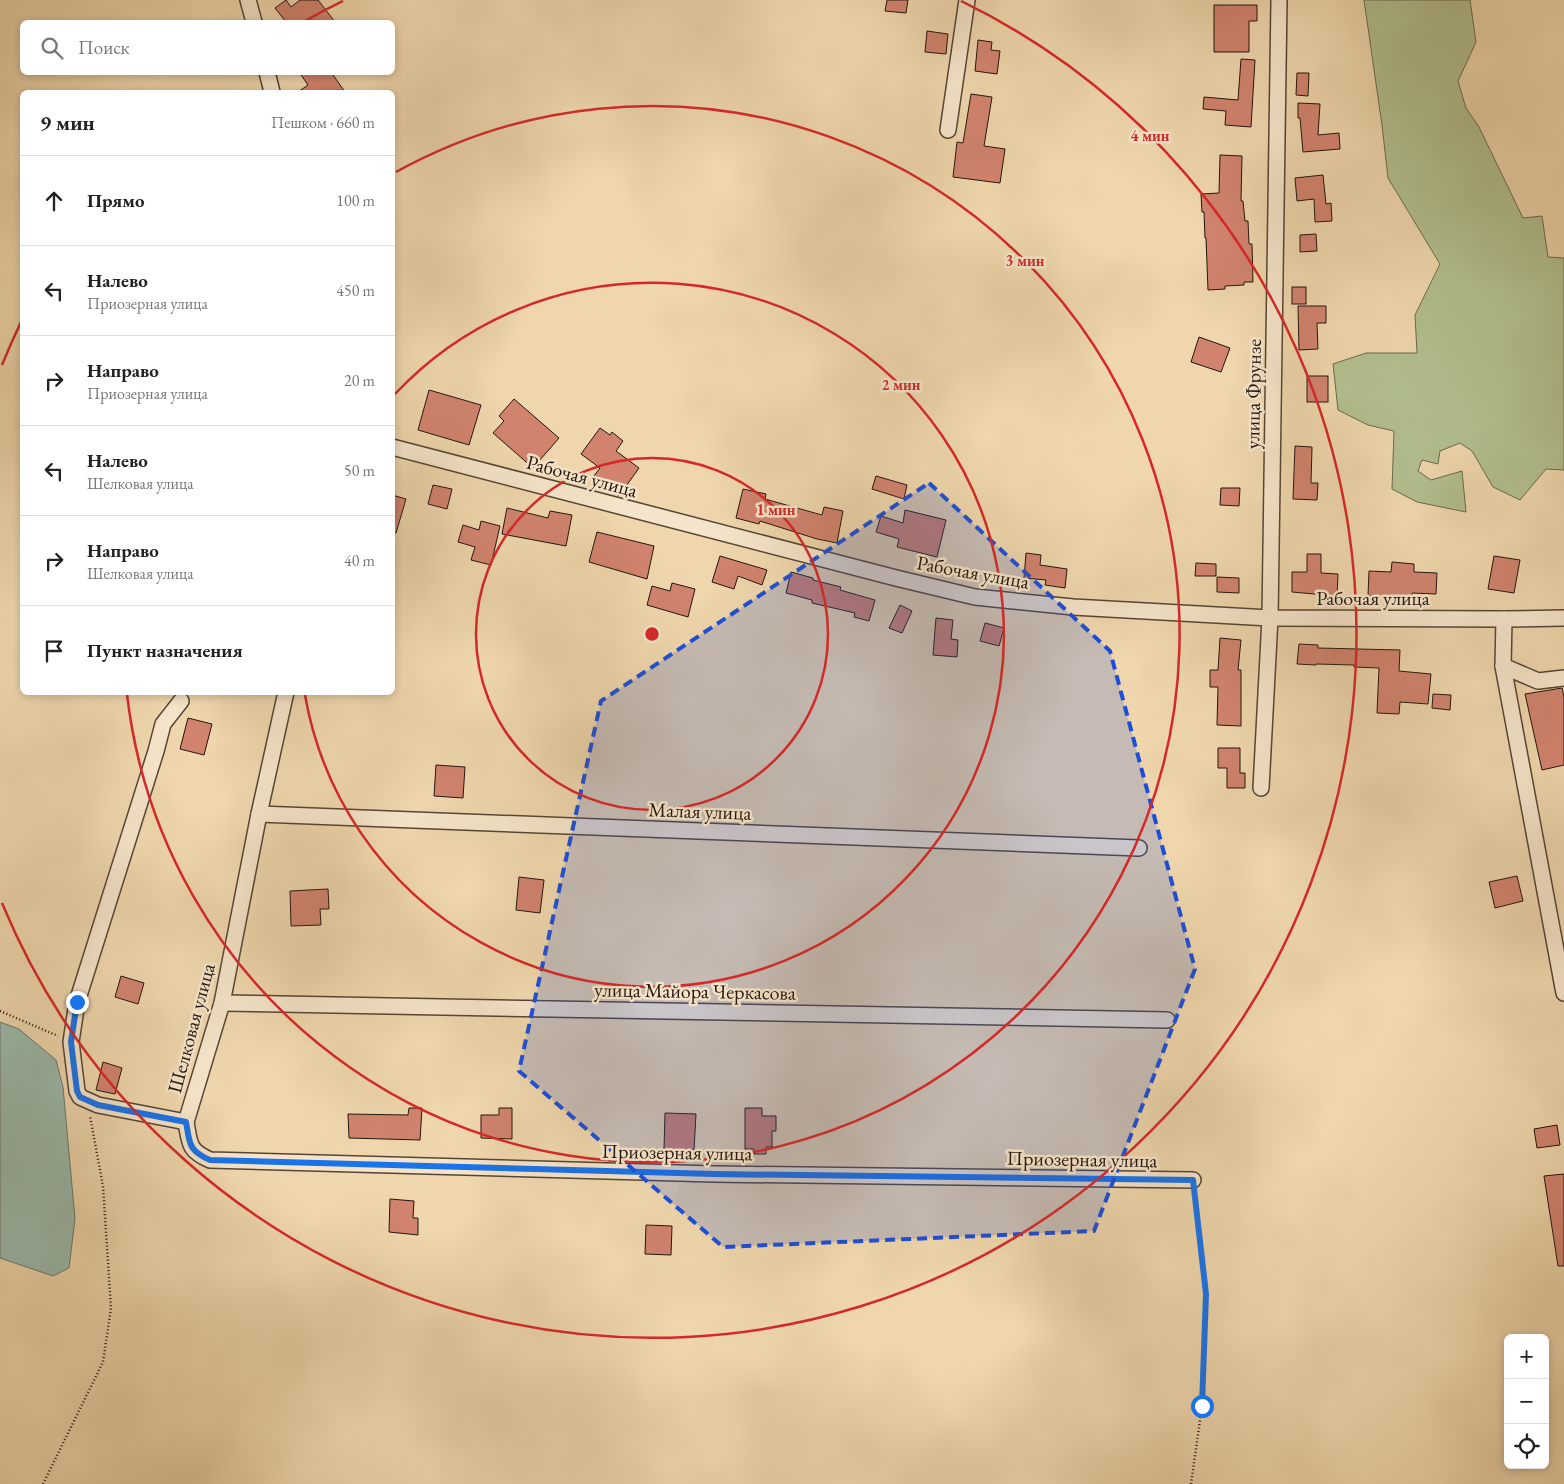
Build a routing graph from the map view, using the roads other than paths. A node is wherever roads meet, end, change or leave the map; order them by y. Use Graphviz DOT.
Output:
graph roads {
  1 [pos="248,0"];
  2 [pos="967,0"];
  3 [pos="1278,0"];
  4 [pos="253,20"];
  5 [pos="268,75"];
  6 [pos="272,90"];
  7 [pos="948,130"];
  8 [pos="395,448"];
  9 [pos="1270,618"];
  10 [pos="1564,618"];
  11 [pos="1504,619"];
  12 [pos="1503,666"];
  13 [pos="1564,678"];
  14 [pos="285,695"];
  15 [pos="181,701"];
  16 [pos="1261,788"];
  17 [pos="259,814"];
  18 [pos="1140,848"];
  19 [pos="1564,992"];
  20 [pos="222,1003"];
  21 [pos="1167,1020"];
  22 [pos="186,1122"];
  23 [pos="1193,1180"];
  1 -- 4 [label="street"];
  2 -- 7 [label="street"];
  3 -- 9 [label="street, улица Фрунзе"];
  5 -- 6 [label="street"];
  8 -- 9 [label="street, Рабочая улица"];
  9 -- 11 [label="street, Рабочая улица"];
  9 -- 16 [label="street, улица Фрунзе"];
  10 -- 11 [label="street, Рабочая улица"];
  11 -- 12 [label="street"];
  12 -- 13 [label="street"];
  12 -- 19 [label="street"];
  14 -- 17 [label="street, Шелковая улица"];
  15 -- 22 [label="street, Шелковая улица"];
  17 -- 18 [label="street, Малая улица"];
  17 -- 20 [label="street, Шелковая улица"];
  20 -- 21 [label="street, улица Майора Черкасова"];
  20 -- 22 [label="street, Шелковая улица"];
  22 -- 23 [label="street, Приозерная улица"];
}
